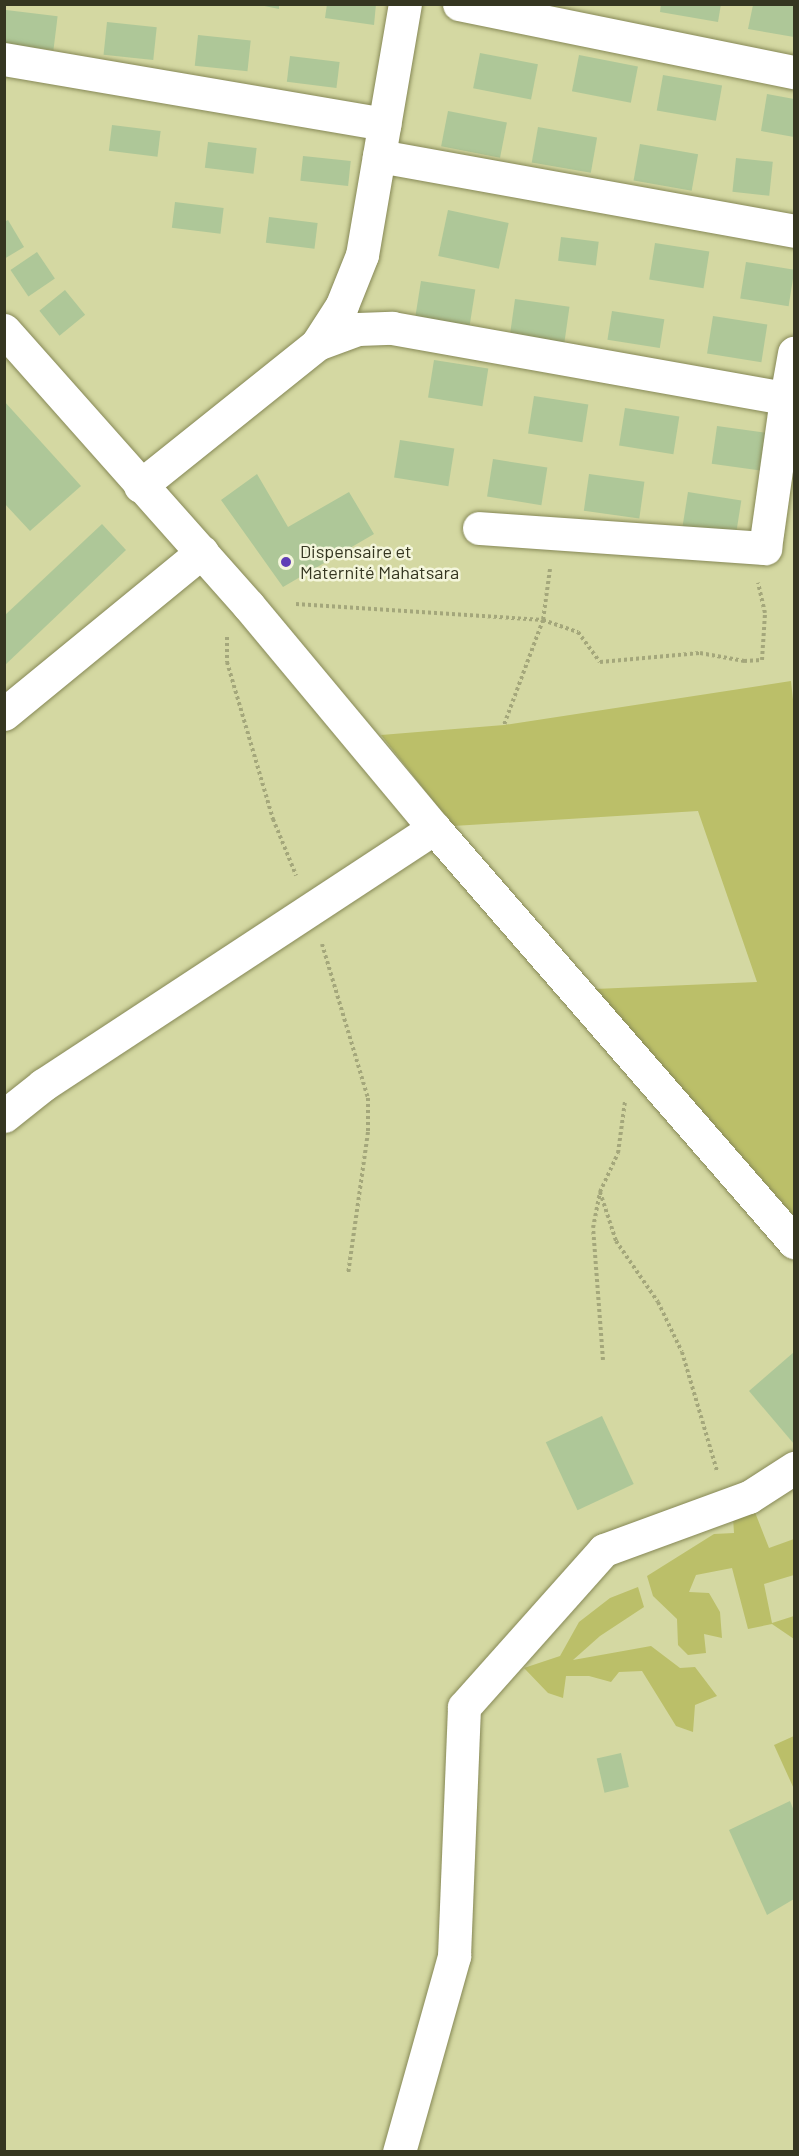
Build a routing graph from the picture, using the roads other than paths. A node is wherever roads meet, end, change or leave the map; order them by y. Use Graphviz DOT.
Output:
graph roads {
  1 [pos="405,4"];
  2 [pos="459,4"];
  3 [pos="4,59"];
  4 [pos="795,72"];
  5 [pos="384,124"];
  6 [pos="379,156"];
  7 [pos="795,231"];
  8 [pos="4,330"];
  9 [pos="317,344"];
  10 [pos="795,353"];
  11 [pos="786,398"];
  12 [pos="140,486"];
  13 [pos="479,528"];
  14 [pos="202,552"];
  15 [pos="4,714"];
  16 [pos="434,828"];
  17 [pos="4,1116"];
  18 [pos="795,1242"];
  19 [pos="795,1468"];
  20 [pos="399,2151"];
  1 -- 5 [label="street"];
  2 -- 4 [label="street"];
  3 -- 5 [label="street"];
  5 -- 6 [label="street"];
  6 -- 7 [label="street"];
  6 -- 9 [label="street"];
  8 -- 12 [label="street"];
  9 -- 11 [label="street"];
  9 -- 12 [label="street"];
  10 -- 11 [label="street"];
  11 -- 13 [label="street"];
  12 -- 14 [label="street"];
  14 -- 15 [label="street"];
  14 -- 16 [label="street"];
  16 -- 17 [label="street"];
  16 -- 18 [label="street"];
  19 -- 20 [label="street"];
}
